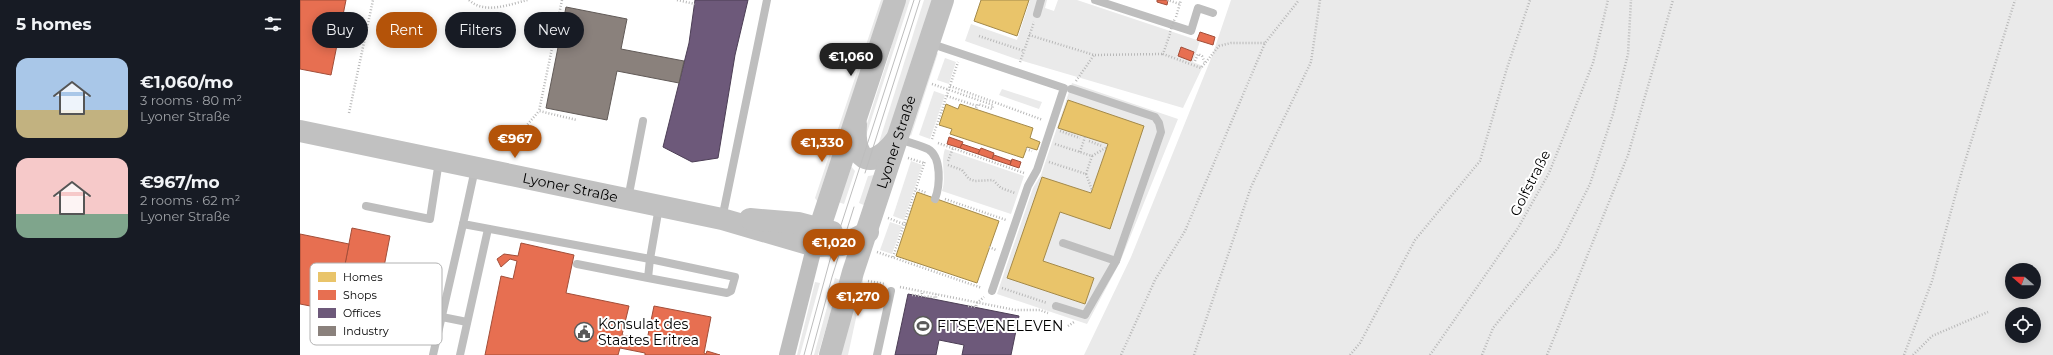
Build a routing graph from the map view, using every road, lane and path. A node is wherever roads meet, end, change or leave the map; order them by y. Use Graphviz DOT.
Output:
graph roads {
  1 [pos="373,0"];
  2 [pos="469,0"];
  3 [pos="528,0"];
  4 [pos="562,0"];
  5 [pos="676,0"];
  6 [pos="767,0"];
  7 [pos="895,0"];
  8 [pos="943,0"];
  9 [pos="1041,0"];
  10 [pos="1095,0"];
  11 [pos="1167,0"];
  12 [pos="1181,0"];
  13 [pos="1299,0"];
  14 [pos="1320,0"];
  15 [pos="1530,0"];
  16 [pos="1608,0"];
  17 [pos="1631,0"];
  18 [pos="1673,0"];
  19 [pos="2015,0"];
  20 [pos="695,4"];
  21 [pos="1180,4"];
  22 [pos="1177,13"];
  23 [pos="1213,13"];
  24 [pos="1036,14"];
  25 [pos="1175,18"];
  26 [pos="1170,32"];
  27 [pos="1029,35"];
  28 [pos="979,36"];
  29 [pos="1169,37"];
  30 [pos="928,43"];
  31 [pos="1265,43"];
  32 [pos="1024,51"];
  33 [pos="1163,54"];
  34 [pos="1094,55"];
  35 [pos="1020,60"];
  36 [pos="1195,62"];
  37 [pos="1205,63"];
  38 [pos="1080,78"];
  39 [pos="931,84"];
  40 [pos="950,86"];
  41 [pos="1071,89"];
  42 [pos="947,96"];
  43 [pos="858,108"];
  44 [pos="539,111"];
  45 [pos="349,113"];
  46 [pos="577,120"];
  47 [pos="643,121"];
  48 [pos="1053,124"];
  49 [pos="300,131"];
  50 [pos="1060,131"];
  51 [pos="1085,137"];
  52 [pos="1080,138"];
  53 [pos="897,139"];
  54 [pos="926,139"];
  55 [pos="1047,141"];
  56 [pos="1089,141"];
  57 [pos="510,145"];
  58 [pos="1102,146"];
  59 [pos="1107,147"];
  60 [pos="952,148"];
  61 [pos="1026,149"];
  62 [pos="1032,151"];
  63 [pos="1080,152"];
  64 [pos="1092,156"];
  65 [pos="908,158"];
  66 [pos="1041,159"];
  67 [pos="440,161"];
  68 [pos="928,167"];
  69 [pos="475,168"];
  70 [pos="1086,174"];
  71 [pos="1034,176"];
  72 [pos="928,188"];
  73 [pos="916,189"];
  74 [pos="1092,190"];
  75 [pos="927,193"];
  76 [pos="936,197"];
  77 [pos="1024,197"];
  78 [pos="628,200"];
  79 [pos="366,206"];
  80 [pos="659,206"];
  81 [pos="887,218"];
  82 [pos="722,219"];
  83 [pos="463,224"];
  84 [pos="1015,224"];
  85 [pos="906,225"];
  86 [pos="488,229"];
  87 [pos="868,232"];
  88 [pos="817,237"];
  89 [pos="849,243"];
  90 [pos="1063,243"];
  91 [pos="896,247"];
  92 [pos="876,252"];
  93 [pos="893,257"];
  94 [pos="650,260"];
  95 [pos="1116,260"];
  96 [pos="577,264"];
  97 [pos="860,276"];
  98 [pos="648,278"];
  99 [pos="980,287"];
  100 [pos="892,288"];
  101 [pos="993,288"];
  102 [pos="922,292"];
  103 [pos="936,294"];
  104 [pos="912,295"];
  105 [pos="925,298"];
  106 [pos="977,303"];
  107 [pos="968,306"];
  108 [pos="1056,306"];
  109 [pos="1988,312"];
  110 [pos="1054,315"];
  111 [pos="442,317"];
  112 [pos="1068,320"];
  113 [pos="467,322"];
  114 [pos="1075,322"];
  115 [pos="435,345"];
  116 [pos="433,355"];
  117 [pos="460,355"];
  118 [pos="787,355"];
  119 [pos="830,355"];
  120 [pos="877,355"];
  121 [pos="1121,355"];
  122 [pos="1194,355"];
  123 [pos="1350,355"];
  124 [pos="1430,355"];
  125 [pos="1482,355"];
  126 [pos="1547,355"];
  127 [pos="1904,355"];
  128 [pos="1913,355"];
  1 -- 45 [label="path"];
  2 -- 3 [label="path"];
  4 -- 44 [label="path"];
  5 -- 20 [label="path"];
  6 -- 82 [label="lane"];
  7 -- 43 [label="main road"];
  8 -- 30 [label="main road, Lyoner Straße"];
  9 -- 24 [label="lane"];
  10 -- 23 [label="lane"];
  11 -- 21 [label="path"];
  12 -- 21 [label="path"];
  13 -- 31 [label="path"];
  14 -- 122 [label="path"];
  15 -- 123 [label="path"];
  16 -- 124 [label="path, Golfstraße"];
  17 -- 125 [label="path"];
  18 -- 126 [label="path"];
  19 -- 127 [label="path"];
  21 -- 22 [label="path"];
  24 -- 27 [label="path"];
  25 -- 26 [label="path, bridge"];
  27 -- 32 [label="path"];
  27 -- 34 [label="path"];
  28 -- 32 [label="path"];
  29 -- 33 [label="path"];
  30 -- 48 [label="lane"];
  30 -- 53 [label="main road, Lyoner Straße"];
  31 -- 37 [label="path"];
  31 -- 121 [label="path"];
  32 -- 35 [label="path"];
  33 -- 34 [label="path"];
  33 -- 37 [label="path"];
  34 -- 38 [label="path"];
  36 -- 37 [label="path"];
  39 -- 42 [label="path"];
  40 -- 48 [label="path"];
  41 -- 95 [label="lane"];
  43 -- 53 [label="main road"];
  43 -- 88 [label="main road"];
  44 -- 46 [label="path"];
  44 -- 57 [label="path"];
  47 -- 78 [label="lane"];
  48 -- 55 [label="lane"];
  49 -- 67 [label="main road, Lyoner Straße"];
  50 -- 52 [label="path"];
  51 -- 63 [label="path"];
  53 -- 76 [label="lane"];
  53 -- 87 [label="main road, Lyoner Straße"];
  54 -- 60 [label="path"];
  55 -- 63 [label="path"];
  55 -- 66 [label="lane"];
  56 -- 58 [label="path"];
  59 -- 64 [label="path"];
  60 -- 71 [label="path"];
  60 -- 77 [label="path"];
  61 -- 62 [label="path"];
  63 -- 64 [label="path"];
  64 -- 70 [label="path"];
  65 -- 68 [label="path"];
  66 -- 70 [label="path"];
  66 -- 71 [label="lane"];
  67 -- 69 [label="main road, Lyoner Straße"];
  67 -- 79 [label="lane"];
  69 -- 78 [label="main road, Lyoner Straße"];
  69 -- 83 [label="lane"];
  70 -- 74 [label="path"];
  71 -- 77 [label="lane"];
  72 -- 75 [label="path"];
  73 -- 75 [label="path"];
  75 -- 76 [label="path"];
  76 -- 84 [label="path"];
  77 -- 84 [label="lane"];
  78 -- 80 [label="main road, Lyoner Straße"];
  80 -- 82 [label="main road, Lyoner Straße"];
  80 -- 94 [label="lane"];
  81 -- 85 [label="path"];
  82 -- 88 [label="main road, Lyoner Straße"];
  83 -- 86 [label="lane"];
  83 -- 111 [label="lane"];
  84 -- 101 [label="lane"];
  86 -- 94 [label="lane"];
  86 -- 113 [label="lane"];
  87 -- 89 [label="main road, Lyoner Straße"];
  87 -- 97 [label="main road"];
  88 -- 89 [label="main road, Lyoner Straße"];
  88 -- 118 [label="street"];
  89 -- 97 [label="main road"];
  90 -- 95 [label="lane"];
  91 -- 93 [label="path"];
  92 -- 93 [label="path"];
  93 -- 99 [label="path"];
  94 -- 98 [label="lane"];
  94 -- 98 [label="lane"];
  95 -- 108 [label="lane"];
  96 -- 98 [label="lane"];
  97 -- 100 [label="path"];
  97 -- 119 [label="main road"];
  100 -- 102 [label="path"];
  100 -- 120 [label="lane"];
  101 -- 108 [label="path"];
  102 -- 103 [label="path"];
  102 -- 104 [label="path"];
  103 -- 105 [label="path"];
  103 -- 106 [label="path"];
  106 -- 107 [label="path"];
  106 -- 110 [label="path"];
  109 -- 128 [label="path"];
  111 -- 113 [label="lane"];
  112 -- 114 [label="path"];
  113 -- 117 [label="lane"];
  115 -- 116 [label="lane"];
}
